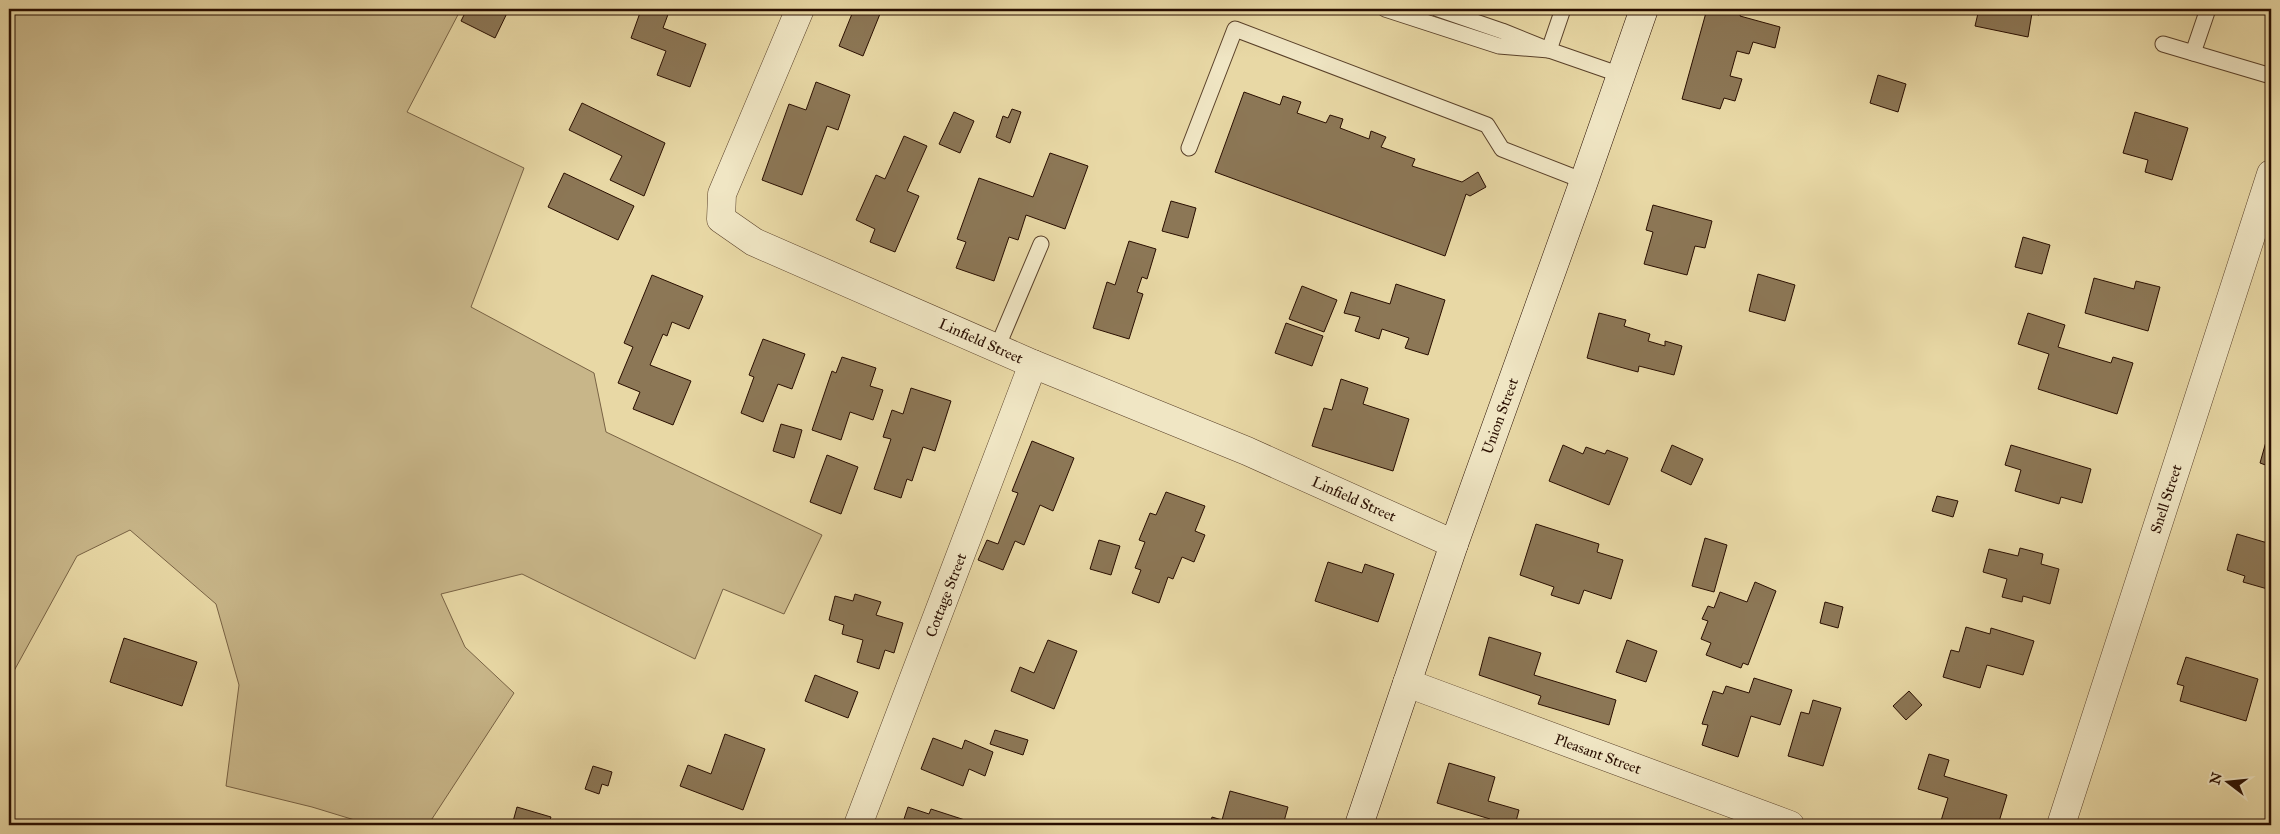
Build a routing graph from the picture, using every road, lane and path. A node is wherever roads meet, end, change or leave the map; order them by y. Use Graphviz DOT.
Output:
graph roads {
  1 [pos="800,9"];
  2 [pos="1385,9"];
  3 [pos="1438,9"];
  4 [pos="1563,9"];
  5 [pos="1644,9"];
  6 [pos="2208,9"];
  7 [pos="2163,44"];
  8 [pos="1549,50"];
  9 [pos="2193,53"];
  10 [pos="1621,75"];
  11 [pos="2271,76"];
  12 [pos="1190,148"];
  13 [pos="2271,174"];
  14 [pos="1584,181"];
  15 [pos="1041,244"];
  16 [pos="997,348"];
  17 [pos="1034,364"];
  18 [pos="1454,544"];
  19 [pos="1407,683"];
  20 [pos="858,825"];
  21 [pos="1359,825"];
  22 [pos="1790,825"];
  23 [pos="2060,825"];
  1 -- 16 [label="street, Linfield Street"];
  2 -- 8 [label="lane"];
  3 -- 8 [label="lane"];
  4 -- 8 [label="lane"];
  5 -- 10 [label="street, Union Street"];
  6 -- 9 [label="lane"];
  7 -- 9 [label="lane"];
  8 -- 10 [label="lane"];
  9 -- 11 [label="lane"];
  10 -- 14 [label="street, Union Street"];
  12 -- 14 [label="lane"];
  13 -- 23 [label="street, Snell Street"];
  14 -- 18 [label="street, Union Street"];
  15 -- 16 [label="lane"];
  16 -- 17 [label="street, Linfield Street"];
  17 -- 18 [label="street, Linfield Street"];
  17 -- 20 [label="street, Cottage Street"];
  18 -- 19 [label="street, Union Street"];
  19 -- 21 [label="street, Union Street"];
  19 -- 22 [label="street, Pleasant Street"];
}
